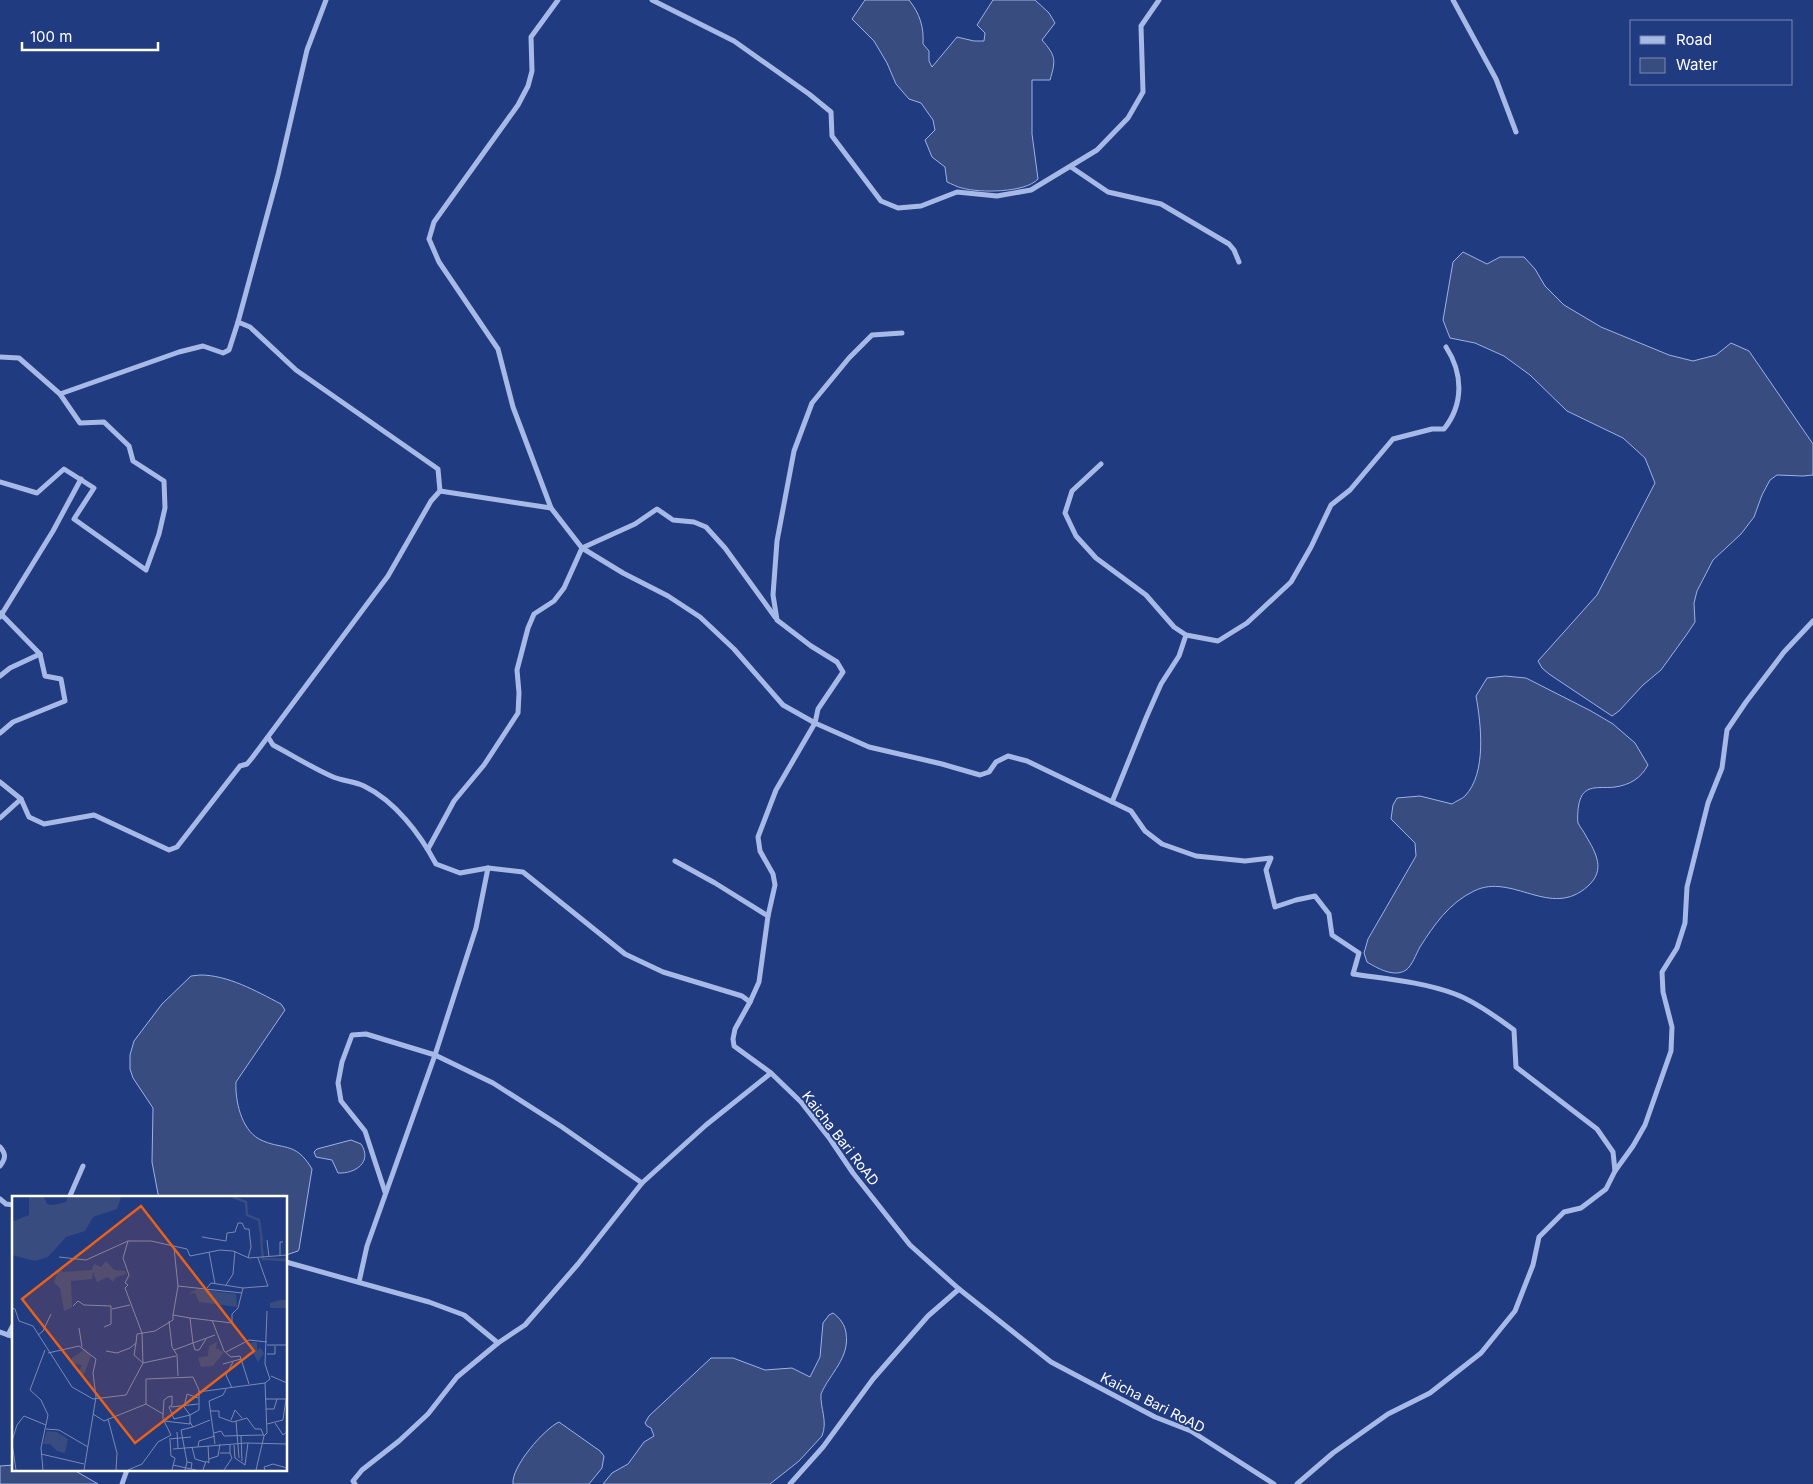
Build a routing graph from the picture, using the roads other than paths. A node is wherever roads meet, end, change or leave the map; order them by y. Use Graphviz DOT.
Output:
graph roads {
  1 [pos="326,0"];
  2 [pos="558,0"];
  3 [pos="652,0"];
  4 [pos="1159,0"];
  5 [pos="1453,0"];
  6 [pos="1516,132"];
  7 [pos="1071,167"];
  8 [pos="1239,262"];
  9 [pos="238,322"];
  10 [pos="902,333"];
  11 [pos="1446,347"];
  12 [pos="0,357"];
  13 [pos="60,394"];
  14 [pos="1101,464"];
  15 [pos="81,479"];
  16 [pos="0,482"];
  17 [pos="440,491"];
  18 [pos="551,508"];
  19 [pos="582,548"];
  20 [pos="0,615"];
  21 [pos="777,620"];
  22 [pos="1813,621"];
  23 [pos="1186,635"];
  24 [pos="40,654"];
  25 [pos="0,676"];
  26 [pos="816,724"];
  27 [pos="0,733"];
  28 [pos="268,737"];
  29 [pos="0,782"];
  30 [pos="21,800"];
  31 [pos="1112,802"];
  32 [pos="0,818"];
  33 [pos="428,848"];
  34 [pos="675,861"];
  35 [pos="488,868"];
  36 [pos="768,916"];
  37 [pos="750,1002"];
  38 [pos="435,1055"];
  39 [pos="771,1073"];
  40 [pos="0,1147"];
  41 [pos="0,1166"];
  42 [pos="83,1166"];
  43 [pos="1615,1171"];
  44 [pos="642,1183"];
  45 [pos="386,1192"];
  46 [pos="70,1196"];
  47 [pos="0,1199"];
  48 [pos="12,1205"];
  49 [pos="288,1263"];
  50 [pos="359,1282"];
  51 [pos="959,1289"];
  52 [pos="0,1332"];
  53 [pos="11,1336"];
  54 [pos="498,1343"];
  55 [pos="126,1472"];
  56 [pos="122,1484"];
  57 [pos="355,1484"];
  58 [pos="790,1484"];
  59 [pos="1274,1484"];
  60 [pos="1297,1484"];
  1 -- 9 [label="street"];
  2 -- 18 [label="street"];
  3 -- 7 [label="street"];
  4 -- 7 [label="street"];
  5 -- 6 [label="street"];
  7 -- 8 [label="street"];
  9 -- 13 [label="street"];
  9 -- 17 [label="street"];
  10 -- 21 [label="street"];
  11 -- 23 [label="street"];
  12 -- 13 [label="street"];
  13 -- 15 [label="street"];
  14 -- 23 [label="street"];
  15 -- 16 [label="street"];
  15 -- 20 [label="street"];
  17 -- 18 [label="street"];
  17 -- 28 [label="street"];
  18 -- 19 [label="street"];
  19 -- 21 [label="street"];
  19 -- 26 [label="street"];
  19 -- 33 [label="street"];
  20 -- 24 [label="street"];
  21 -- 26 [label="street"];
  22 -- 43 [label="street"];
  23 -- 31 [label="street"];
  24 -- 25 [label="street"];
  24 -- 27 [label="street"];
  26 -- 31 [label="street"];
  26 -- 36 [label="street"];
  28 -- 30 [label="street"];
  28 -- 33 [label="street"];
  29 -- 30 [label="street"];
  30 -- 32 [label="street"];
  31 -- 43 [label="street"];
  33 -- 35 [label="street"];
  34 -- 36 [label="street"];
  35 -- 37 [label="street"];
  35 -- 38 [label="street"];
  36 -- 37 [label="street"];
  37 -- 39 [label="street, Kaicha Bari RoAD"];
  38 -- 44 [label="street"];
  38 -- 45 [label="street"];
  38 -- 45 [label="street"];
  39 -- 44 [label="street"];
  39 -- 51 [label="street, Kaicha Bari RoAD"];
  40 -- 41 [label="street"];
  42 -- 46 [label="street"];
  43 -- 60 [label="street"];
  44 -- 54 [label="street"];
  45 -- 50 [label="street"];
  47 -- 48 [label="street"];
  49 -- 50 [label="street"];
  50 -- 54 [label="street"];
  51 -- 58 [label="street"];
  51 -- 59 [label="street, Kaicha Bari RoAD"];
  52 -- 53 [label="street"];
  54 -- 57 [label="street"];
  55 -- 56 [label="street"];
}
